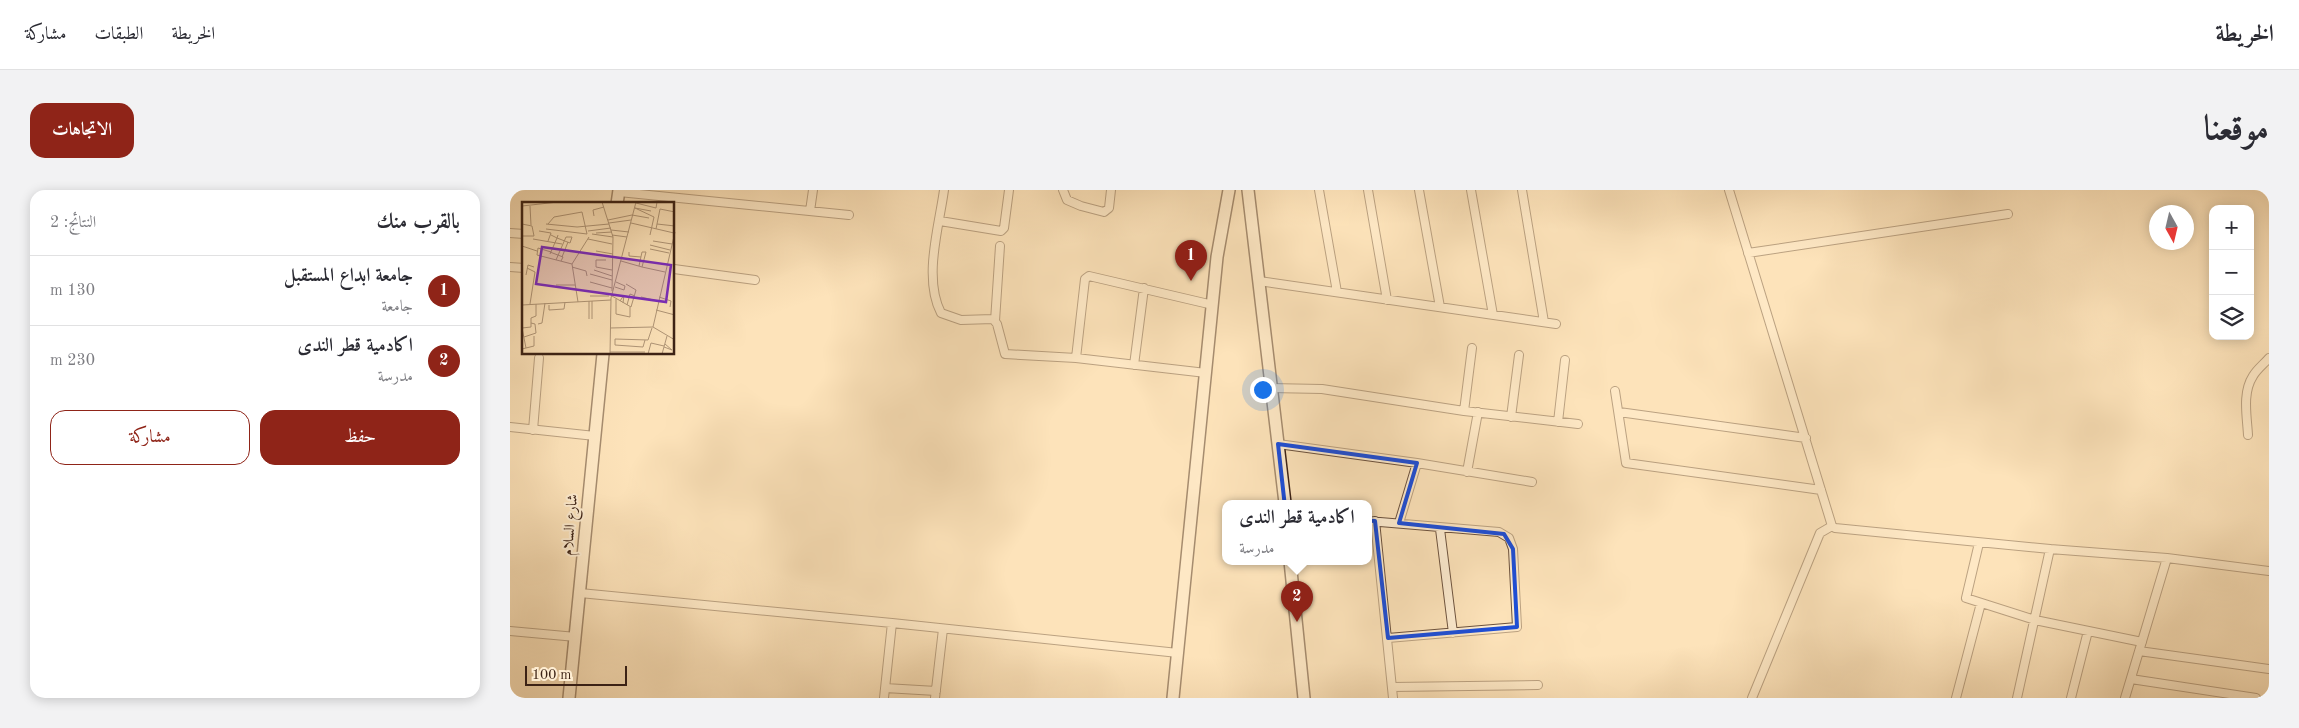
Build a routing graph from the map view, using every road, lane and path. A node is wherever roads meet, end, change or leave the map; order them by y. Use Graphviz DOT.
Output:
graph roads {
  1 [pos="813,190"];
  2 [pos="944,190"];
  3 [pos="1009,190"];
  4 [pos="1063,190"];
  5 [pos="1112,190"];
  6 [pos="1229,190"];
  7 [pos="1248,190"];
  8 [pos="1319,190"];
  9 [pos="1368,190"];
  10 [pos="1419,190"];
  11 [pos="1471,190"];
  12 [pos="1522,190"];
  13 [pos="1729,190"];
  14 [pos="619,191"];
  15 [pos="810,211"];
  16 [pos="2008,214"];
  17 [pos="849,215"];
  18 [pos="940,221"];
  19 [pos="1000,246"];
  20 [pos="1748,253"];
  21 [pos="675,269"];
  22 [pos="755,280"];
  23 [pos="1259,281"];
  24 [pos="1144,288"];
  25 [pos="1337,292"];
  26 [pos="1387,300"];
  27 [pos="1212,305"];
  28 [pos="1440,307"];
  29 [pos="1493,315"];
  30 [pos="995,321"];
  31 [pos="1544,322"];
  32 [pos="1556,324"];
  33 [pos="1472,348"];
  34 [pos="1519,354"];
  35 [pos="603,355"];
  36 [pos="538,358"];
  37 [pos="1076,358"];
  38 [pos="2269,358"];
  39 [pos="1565,360"];
  40 [pos="1134,365"];
  41 [pos="1206,373"];
  42 [pos="1270,388"];
  43 [pos="1615,391"];
  44 [pos="1464,411"];
  45 [pos="1478,412"];
  46 [pos="1619,412"];
  47 [pos="1511,417"];
  48 [pos="1558,422"];
  49 [pos="1578,424"];
  50 [pos="510,427"];
  51 [pos="533,430"];
  52 [pos="2248,435"];
  53 [pos="595,436"];
  54 [pos="1806,438"];
  55 [pos="1278,444"];
  56 [pos="1417,463"];
  57 [pos="1467,472"];
  58 [pos="1532,482"];
  59 [pos="1821,490"];
  60 [pos="1285,500"];
  61 [pos="1372,521"];
  62 [pos="1399,523"];
  63 [pos="1832,526"];
  64 [pos="1440,528"];
  65 [pos="1980,543"];
  66 [pos="2050,549"];
  67 [pos="2167,558"];
  68 [pos="1290,565"];
  69 [pos="2269,571"];
  70 [pos="580,593"];
  71 [pos="1981,603"];
  72 [pos="2035,620"];
  73 [pos="892,623"];
  74 [pos="943,629"];
  75 [pos="510,631"];
  76 [pos="2088,631"];
  77 [pos="1453,633"];
  78 [pos="576,637"];
  79 [pos="1388,638"];
  80 [pos="2142,642"];
  81 [pos="2139,651"];
  82 [pos="1178,653"];
  83 [pos="2269,669"];
  84 [pos="2131,679"];
  85 [pos="1538,685"];
  86 [pos="1392,687"];
  87 [pos="885,688"];
  88 [pos="935,695"];
  89 [pos="569,698"];
  90 [pos="884,698"];
  91 [pos="1173,698"];
  92 [pos="1304,698"];
  93 [pos="1394,698"];
  94 [pos="1752,698"];
  95 [pos="1956,698"];
  96 [pos="2017,698"];
  97 [pos="2071,698"];
  98 [pos="2125,698"];
  99 [pos="2256,698"];
  1 -- 15 [label="street"];
  2 -- 18 [label="street"];
  3 -- 18 [label="street"];
  4 -- 5 [label="street"];
  6 -- 27 [label="main road"];
  7 -- 23 [label="main road"];
  8 -- 25 [label="street"];
  9 -- 26 [label="street"];
  10 -- 28 [label="street"];
  11 -- 29 [label="street"];
  12 -- 31 [label="street"];
  13 -- 20 [label="street"];
  14 -- 15 [label="street"];
  15 -- 17 [label="street"];
  16 -- 20 [label="street"];
  18 -- 30 [label="street"];
  19 -- 30 [label="street"];
  20 -- 54 [label="street"];
  21 -- 22 [label="street"];
  23 -- 25 [label="street"];
  23 -- 42 [label="main road"];
  24 -- 27 [label="street"];
  24 -- 37 [label="street"];
  24 -- 40 [label="street"];
  25 -- 26 [label="street"];
  26 -- 28 [label="street"];
  27 -- 41 [label="main road"];
  28 -- 29 [label="street"];
  29 -- 31 [label="street"];
  30 -- 37 [label="street"];
  31 -- 32 [label="street"];
  33 -- 44 [label="street"];
  34 -- 47 [label="street"];
  35 -- 53 [label="main road, شارع السلام"];
  36 -- 51 [label="street"];
  37 -- 40 [label="street"];
  38 -- 52 [label="street"];
  39 -- 48 [label="street"];
  40 -- 41 [label="street"];
  41 -- 82 [label="main road"];
  42 -- 44 [label="street"];
  42 -- 55 [label="main road"];
  43 -- 46 [label="street"];
  44 -- 45 [label="street"];
  45 -- 47 [label="street"];
  45 -- 57 [label="street"];
  46 -- 54 [label="street"];
  46 -- 59 [label="street"];
  47 -- 48 [label="street"];
  48 -- 49 [label="street"];
  50 -- 51 [label="street"];
  51 -- 53 [label="street"];
  53 -- 70 [label="main road, شارع السلام"];
  54 -- 59 [label="street"];
  55 -- 56 [label="street"];
  55 -- 60 [label="main road"];
  56 -- 57 [label="street"];
  56 -- 62 [label="street"];
  57 -- 58 [label="street"];
  59 -- 63 [label="street"];
  61 -- 62 [label="street"];
  61 -- 79 [label="street"];
  62 -- 64 [label="street"];
  63 -- 65 [label="street"];
  63 -- 94 [label="street"];
  64 -- 77 [label="street"];
  64 -- 77 [label="street"];
  65 -- 66 [label="street"];
  65 -- 71 [label="street"];
  66 -- 67 [label="street"];
  66 -- 72 [label="street"];
  67 -- 69 [label="street"];
  67 -- 80 [label="street"];
  68 -- 92 [label="main road"];
  70 -- 73 [label="street"];
  70 -- 78 [label="main road, شارع السلام"];
  71 -- 72 [label="street"];
  71 -- 95 [label="street"];
  72 -- 76 [label="street"];
  72 -- 96 [label="street"];
  73 -- 74 [label="street"];
  73 -- 87 [label="street"];
  74 -- 82 [label="street"];
  74 -- 88 [label="street"];
  75 -- 78 [label="street"];
  76 -- 80 [label="street"];
  76 -- 97 [label="street"];
  77 -- 79 [label="street"];
  78 -- 89 [label="main road, شارع السلام"];
  79 -- 86 [label="street"];
  80 -- 81 [label="street"];
  81 -- 83 [label="street"];
  81 -- 84 [label="street"];
  82 -- 91 [label="main road"];
  84 -- 98 [label="street"];
  84 -- 99 [label="street"];
  85 -- 86 [label="street"];
  86 -- 93 [label="street"];
  87 -- 88 [label="street"];
  87 -- 90 [label="street"];
}
